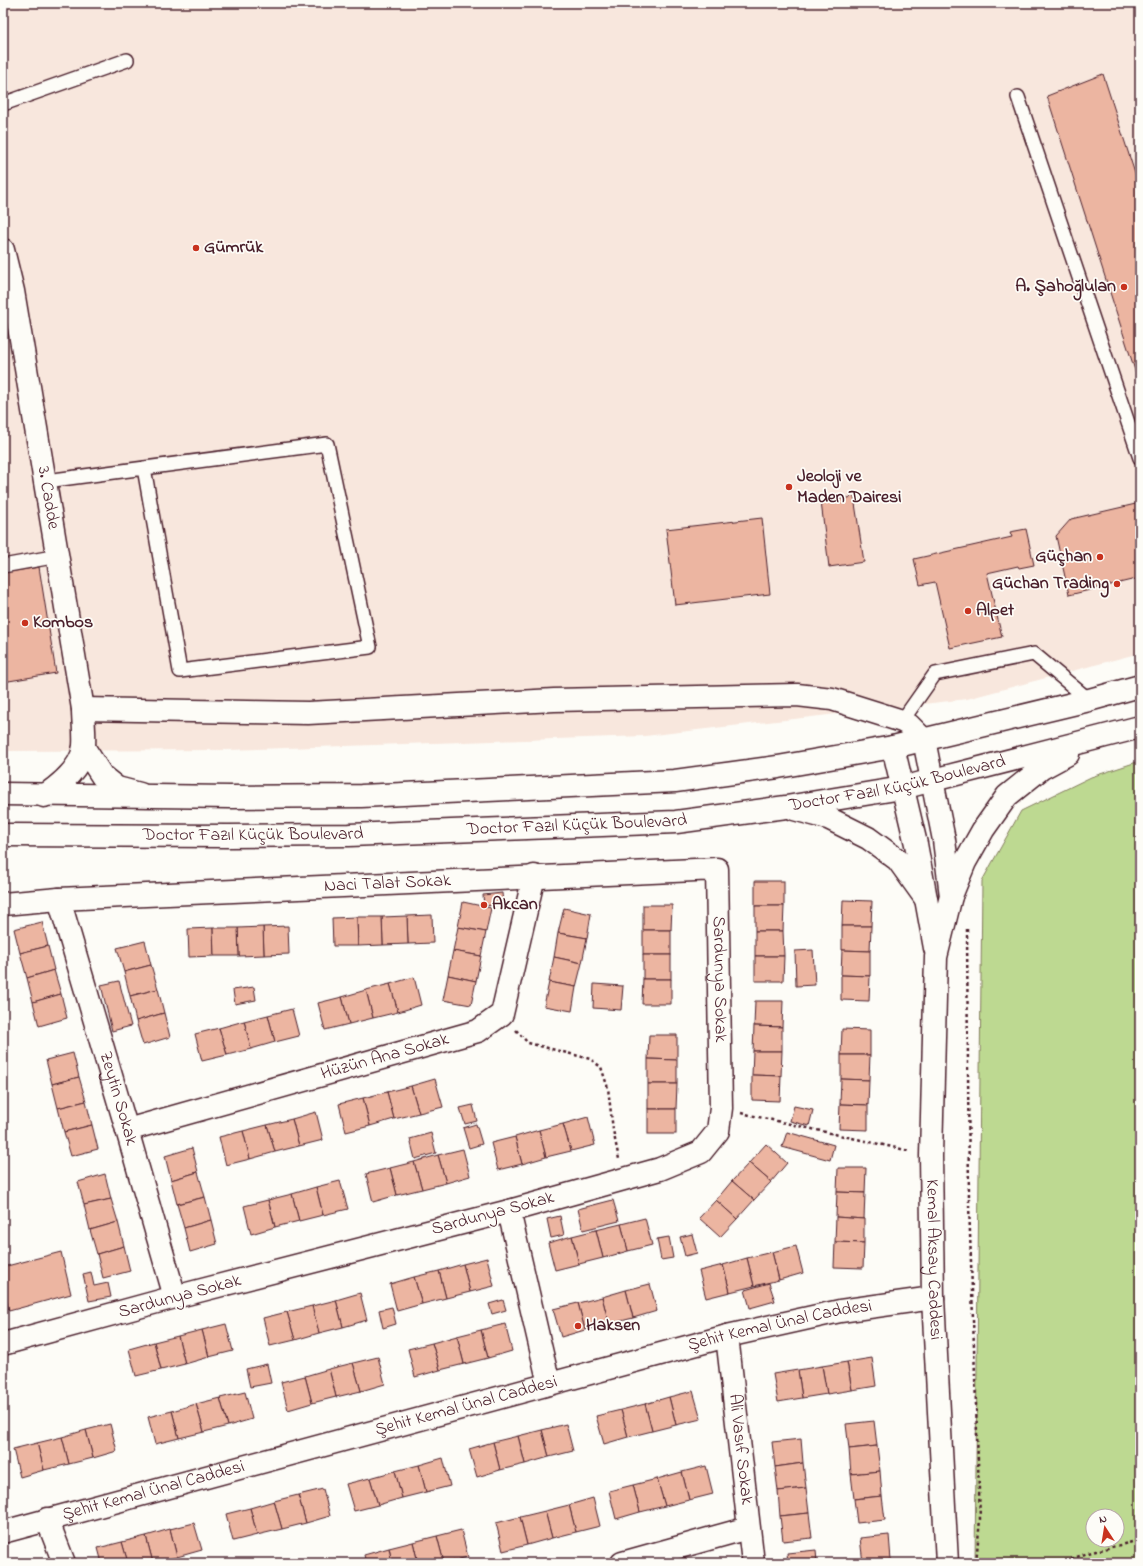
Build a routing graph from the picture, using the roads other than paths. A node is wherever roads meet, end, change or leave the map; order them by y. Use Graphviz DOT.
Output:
graph roads {
  1 [pos="127,60"];
  2 [pos="1018,97"];
  3 [pos="3,104"];
  4 [pos="3,250"];
  5 [pos="1140,458"];
  6 [pos="144,468"];
  7 [pos="46,481"];
  8 [pos="58,556"];
  9 [pos="3,566"];
  10 [pos="1140,686"];
  11 [pos="1089,700"];
  12 [pos="83,709"];
  13 [pos="902,721"];
  14 [pos="1140,727"];
  15 [pos="1099,738"];
  16 [pos="924,740"];
  17 [pos="893,747"];
  18 [pos="84,748"];
  19 [pos="933,781"];
  20 [pos="902,788"];
  21 [pos="3,794"];
  22 [pos="44,796"];
  23 [pos="148,796"];
  24 [pos="786,807"];
  25 [pos="3,834"];
  26 [pos="717,869"];
  27 [pos="534,876"];
  28 [pos="951,896"];
  29 [pos="926,899"];
  30 [pos="59,900"];
  31 [pos="3,904"];
  32 [pos="936,957"];
  33 [pos="127,1130"];
  34 [pos="509,1211"];
  35 [pos="175,1297"];
  36 [pos="933,1298"];
  37 [pos="727,1336"];
  38 [pos="3,1344"];
  39 [pos="549,1384"];
  40 [pos="47,1519"];
  41 [pos="748,1528"];
  42 [pos="3,1532"];
  43 [pos="64,1563"];
  44 [pos="622,1563"];
  45 [pos="753,1563"];
  46 [pos="947,1563"];
  1 -- 3 [label="lane"];
  2 -- 5 [label="lane"];
  4 -- 7 [label="main road, 3. Cadde"];
  6 -- 6 [label="lane"];
  6 -- 7 [label="lane"];
  7 -- 8 [label="main road, 3. Cadde"];
  8 -- 9 [label="lane"];
  8 -- 12 [label="main road, 3. Cadde"];
  10 -- 11 [label="main road, Doctor Fazıl Küçük Boulevard"];
  11 -- 13 [label="lane"];
  11 -- 16 [label="main road, Doctor Fazıl Küçük Boulevard"];
  12 -- 13 [label="main road"];
  12 -- 18 [label="main road, 3. Cadde"];
  13 -- 16 [label="main road"];
  14 -- 15 [label="main road, Doctor Fazıl Küçük Boulevard"];
  15 -- 19 [label="main road, Doctor Fazıl Küçük Boulevard"];
  15 -- 28 [label="main road"];
  16 -- 17 [label="main road, Doctor Fazıl Küçük Boulevard"];
  16 -- 19 [label="main road, Kemal Aksay Caddesi"];
  17 -- 20 [label="main road, Kemal Aksay Caddesi"];
  17 -- 23 [label="main road, Doctor Fazıl Küçük Boulevard"];
  18 -- 22 [label="main road"];
  18 -- 23 [label="main road"];
  19 -- 20 [label="main road, Doctor Fazıl Küçük Boulevard"];
  19 -- 28 [label="main road, Kemal Aksay Caddesi"];
  20 -- 24 [label="main road, Doctor Fazıl Küçük Boulevard"];
  20 -- 29 [label="main road, Kemal Aksay Caddesi"];
  21 -- 22 [label="main road, Doctor Fazıl Küçük Boulevard"];
  22 -- 23 [label="main road, Doctor Fazıl Küçük Boulevard"];
  24 -- 25 [label="main road, Doctor Fazıl Küçük Boulevard"];
  24 -- 29 [label="main road"];
  26 -- 27 [label="main road, Naci Talat Sokak"];
  26 -- 34 [label="main road, Sardunya Sokak"];
  27 -- 30 [label="main road, Naci Talat Sokak"];
  27 -- 33 [label="main road, Hüzün Ana Sokak"];
  28 -- 32 [label="main road, Kemal Aksay Caddesi"];
  29 -- 32 [label="main road, Kemal Aksay Caddesi"];
  30 -- 31 [label="main road, Naci Talat Sokak"];
  30 -- 33 [label="main road, Zeytin Sokak"];
  32 -- 36 [label="main road, Kemal Aksay Caddesi"];
  33 -- 35 [label="main road, Zeytin Sokak"];
  34 -- 35 [label="main road, Sardunya Sokak"];
  34 -- 39 [label="main road"];
  35 -- 38 [label="main road, Sardunya Sokak"];
  36 -- 37 [label="main road, Şehit Kemal Ünal Caddesi"];
  36 -- 46 [label="main road, Kemal Aksay Caddesi"];
  37 -- 39 [label="main road, Şehit Kemal Ünal Caddesi"];
  37 -- 41 [label="main road, Ali Vasıf Sokak"];
  39 -- 40 [label="main road, Şehit Kemal Ünal Caddesi"];
  40 -- 42 [label="main road, Şehit Kemal Ünal Caddesi"];
  40 -- 43 [label="main road"];
  41 -- 44 [label="main road"];
  41 -- 45 [label="main road, Ali Vasıf Sokak"];
}
